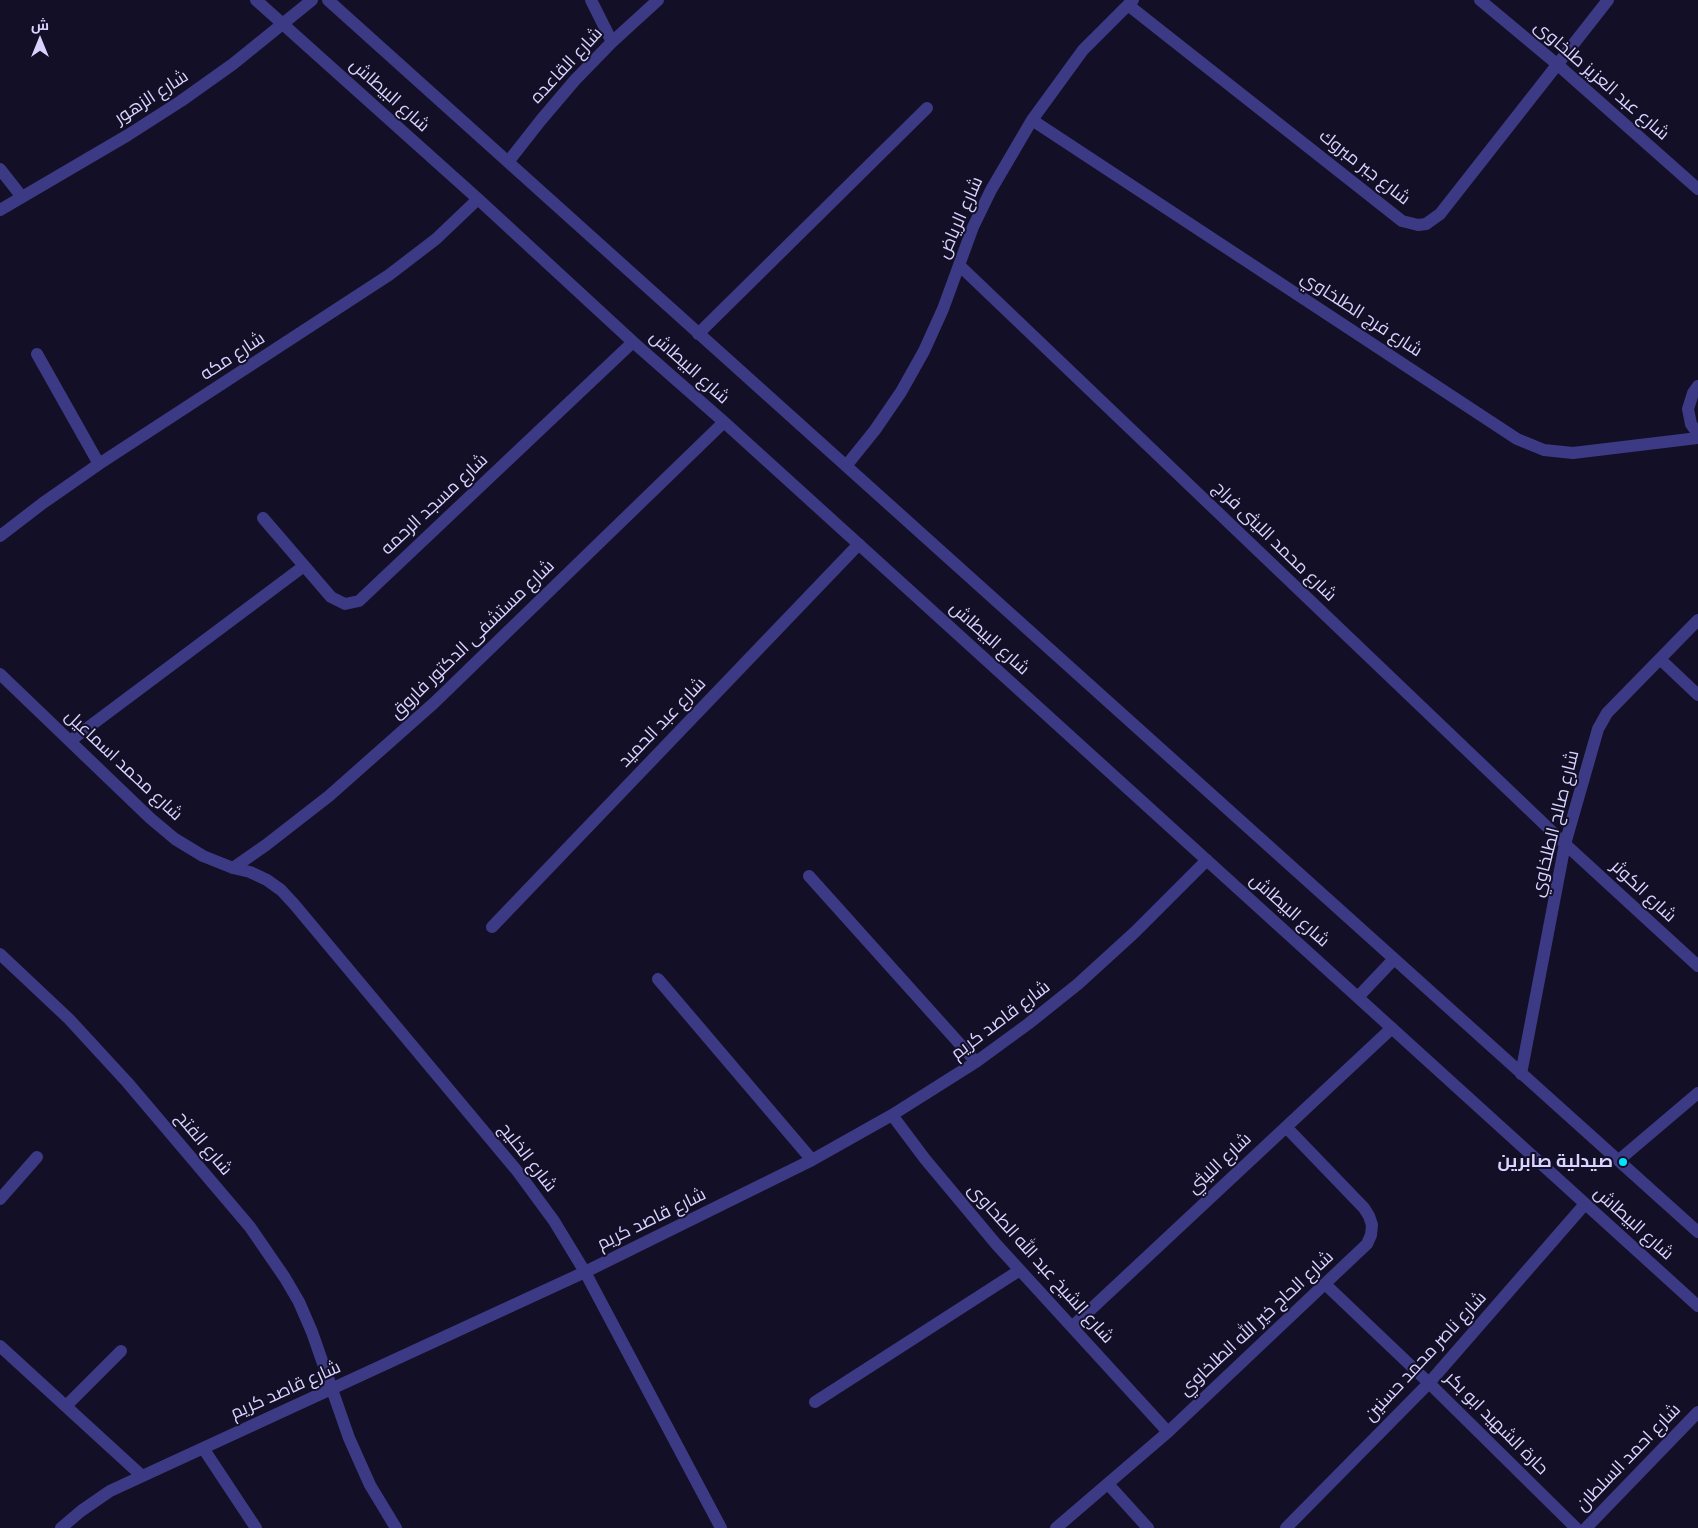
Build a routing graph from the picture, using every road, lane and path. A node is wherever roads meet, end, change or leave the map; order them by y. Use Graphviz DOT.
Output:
graph roads {
  1 [pos="256,0"];
  2 [pos="312,0"];
  3 [pos="328,0"];
  4 [pos="590,0"];
  5 [pos="658,0"];
  6 [pos="1480,0"];
  7 [pos="1608,0"];
  8 [pos="1131,3"];
  9 [pos="283,25"];
  10 [pos="612,42"];
  11 [pos="1558,65"];
  12 [pos="927,108"];
  13 [pos="1032,120"];
  14 [pos="508,162"];
  15 [pos="0,169"];
  16 [pos="1698,189"];
  17 [pos="22,197"];
  18 [pos="478,199"];
  19 [pos="0,210"];
  20 [pos="959,265"];
  21 [pos="698,334"];
  22 [pos="633,342"];
  23 [pos="37,354"];
  24 [pos="1698,386"];
  25 [pos="724,422"];
  26 [pos="1698,436"];
  27 [pos="99,464"];
  28 [pos="846,466"];
  29 [pos="263,518"];
  30 [pos="0,536"];
  31 [pos="859,544"];
  32 [pos="304,566"];
  33 [pos="1698,620"];
  34 [pos="1660,659"];
  35 [pos="0,674"];
  36 [pos="1698,695"];
  37 [pos="70,741"];
  38 [pos="1565,844"];
  39 [pos="1207,860"];
  40 [pos="233,868"];
  41 [pos="810,876"];
  42 [pos="492,927"];
  43 [pos="0,954"];
  44 [pos="1394,959"];
  45 [pos="1698,966"];
  46 [pos="658,980"];
  47 [pos="1358,997"];
  48 [pos="1392,1028"];
  49 [pos="976,1062"];
  50 [pos="1521,1074"];
  51 [pos="1698,1093"];
  52 [pos="892,1115"];
  53 [pos="1286,1127"];
  54 [pos="37,1157"];
  55 [pos="812,1160"];
  56 [pos="1619,1160"];
  57 [pos="0,1199"];
  58 [pos="1585,1204"];
  59 [pos="1698,1232"];
  60 [pos="1020,1270"];
  61 [pos="585,1272"];
  62 [pos="1325,1284"];
  63 [pos="1698,1306"];
  64 [pos="1073,1326"];
  65 [pos="0,1346"];
  66 [pos="121,1351"];
  67 [pos="1429,1384"];
  68 [pos="333,1389"];
  69 [pos="816,1402"];
  70 [pos="66,1406"];
  71 [pos="1698,1412"];
  72 [pos="1168,1432"];
  73 [pos="203,1448"];
  74 [pos="142,1476"];
  75 [pos="1108,1484"];
  76 [pos="62,1528"];
  77 [pos="256,1528"];
  78 [pos="396,1528"];
  79 [pos="721,1528"];
  80 [pos="1056,1528"];
  81 [pos="1148,1528"];
  82 [pos="1286,1528"];
  83 [pos="1576,1528"];
  84 [pos="1586,1528"];
  1 -- 9 [label="street, شارع البيطاش"];
  2 -- 9 [label="street, شارع الزهور"];
  3 -- 14 [label="street, شارع البيطاش"];
  4 -- 10 [label="street"];
  5 -- 10 [label="street, شارع القاعده"];
  6 -- 11 [label="street, شارع عبد العزيز طلخاوى"];
  7 -- 11 [label="street, شارع جبر مبروك"];
  8 -- 11 [label="street, شارع جبر مبروك"];
  8 -- 13 [label="street, شارع الرياض"];
  9 -- 17 [label="street, شارع الزهور"];
  9 -- 18 [label="street, شارع البيطاش"];
  10 -- 14 [label="street, شارع القاعده"];
  11 -- 16 [label="street, شارع عبد العزيز طلخاوى"];
  12 -- 21 [label="street"];
  13 -- 20 [label="street, شارع الرياض"];
  13 -- 26 [label="street, شارع فرج الطلخاوي"];
  14 -- 21 [label="street, شارع البيطاش"];
  15 -- 17 [label="street"];
  17 -- 19 [label="street, شارع الزهور"];
  18 -- 22 [label="street, شارع البيطاش"];
  18 -- 27 [label="street, شارع مكه"];
  20 -- 28 [label="street, شارع الرياض"];
  20 -- 38 [label="street, شارع محمد الليثى فراج"];
  21 -- 28 [label="street, شارع البيطاش"];
  22 -- 25 [label="street, شارع البيطاش"];
  22 -- 32 [label="street, شارع مسجد الرحمه"];
  23 -- 27 [label="street"];
  24 -- 26 [label="street"];
  25 -- 31 [label="street, شارع البيطاش"];
  25 -- 40 [label="street, شارع مستشفى الدكتور فاروق"];
  27 -- 30 [label="street, شارع مكه"];
  28 -- 44 [label="street, شارع البيطاش"];
  29 -- 32 [label="street, شارع مسجد الرحمه"];
  31 -- 39 [label="street, شارع البيطاش"];
  31 -- 42 [label="street, شارع عبد الحميد"];
  32 -- 37 [label="street"];
  33 -- 34 [label="street, شارع صالح الطلخاوي"];
  34 -- 36 [label="street"];
  34 -- 38 [label="street, شارع صالح الطلخاوي"];
  35 -- 37 [label="street, شارع محمد اسماعيل"];
  37 -- 40 [label="street, شارع محمد اسماعيل"];
  38 -- 45 [label="street, شارع الكوثر"];
  38 -- 50 [label="street, شارع صالح الطلخاوي"];
  39 -- 47 [label="street, شارع البيطاش"];
  39 -- 49 [label="street, شارع قاصد كريم"];
  40 -- 61 [label="street, شارع الخليج"];
  41 -- 49 [label="street"];
  43 -- 68 [label="street, شارع الفتح"];
  44 -- 47 [label="street"];
  44 -- 50 [label="street, شارع البيطاش"];
  46 -- 55 [label="street"];
  47 -- 48 [label="street, شارع البيطاش"];
  48 -- 53 [label="street, شارع الليثي"];
  48 -- 58 [label="street, شارع البيطاش"];
  49 -- 52 [label="street, شارع قاصد كريم"];
  50 -- 56 [label="street, شارع البيطاش"];
  51 -- 56 [label="street"];
  52 -- 55 [label="street, شارع قاصد كريم"];
  52 -- 60 [label="street, شارع الشيخ عبد الله الطحاوى"];
  53 -- 62 [label="street, شارع الحاج خير الله الطلخاوي"];
  53 -- 64 [label="street, شارع الليثي"];
  54 -- 57 [label="street"];
  55 -- 61 [label="street, شارع قاصد كريم"];
  56 -- 59 [label="street, شارع البيطاش"];
  58 -- 63 [label="street, شارع البيطاش"];
  58 -- 67 [label="street, شارع ناصر محمد حسنين"];
  60 -- 64 [label="street, شارع الشيخ عبد الله الطحاوى"];
  60 -- 69 [label="street"];
  61 -- 68 [label="street, شارع قاصد كريم"];
  61 -- 79 [label="street, شارع الخليج"];
  62 -- 67 [label="street, حارة الشهيد ابو بكر"];
  62 -- 72 [label="street, شارع الحاج خير الله الطلخاوي"];
  64 -- 72 [label="street, شارع الشيخ عبد الله الطحاوى"];
  65 -- 70 [label="street"];
  66 -- 70 [label="street"];
  67 -- 82 [label="street, شارع ناصر محمد حسنين"];
  67 -- 83 [label="street, حارة الشهيد ابو بكر"];
  68 -- 73 [label="street, شارع قاصد كريم"];
  68 -- 78 [label="street, شارع الفتح"];
  70 -- 74 [label="street"];
  71 -- 84 [label="street, شارع احمد السلطان"];
  72 -- 75 [label="street, شارع الحاج خير الله الطلخاوي"];
  73 -- 74 [label="street, شارع قاصد كريم"];
  73 -- 77 [label="street"];
  74 -- 76 [label="street, شارع قاصد كريم"];
  75 -- 80 [label="street, شارع الحاج خير الله الطلخاوي"];
  75 -- 81 [label="street"];
}
